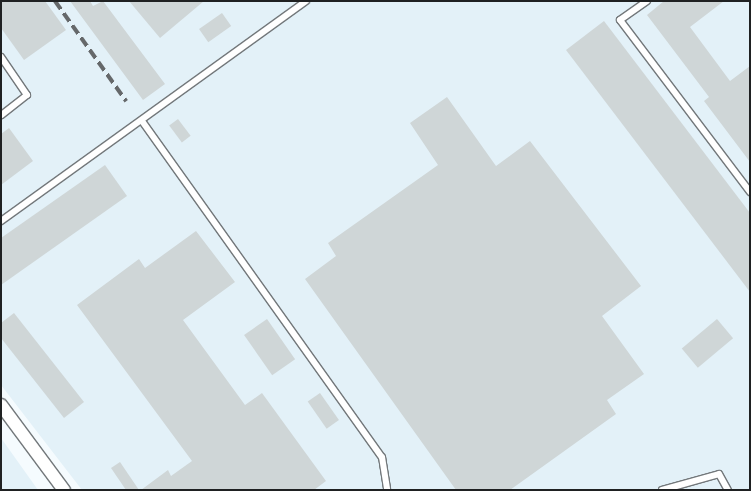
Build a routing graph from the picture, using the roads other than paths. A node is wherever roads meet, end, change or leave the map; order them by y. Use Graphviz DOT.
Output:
graph roads {
  1 [pos="306,1"];
  2 [pos="647,1"];
  3 [pos="1,57"];
  4 [pos="1,115"];
  5 [pos="142,121"];
  6 [pos="750,192"];
  7 [pos="1,221"];
  8 [pos="1,405"];
  9 [pos="64,490"];
  10 [pos="387,490"];
  11 [pos="662,490"];
  12 [pos="728,490"];
  1 -- 5 [label="lane"];
  2 -- 6 [label="lane"];
  3 -- 4 [label="lane"];
  5 -- 7 [label="lane"];
  5 -- 10 [label="lane"];
  8 -- 9 [label="street"];
  11 -- 12 [label="lane"];
}
